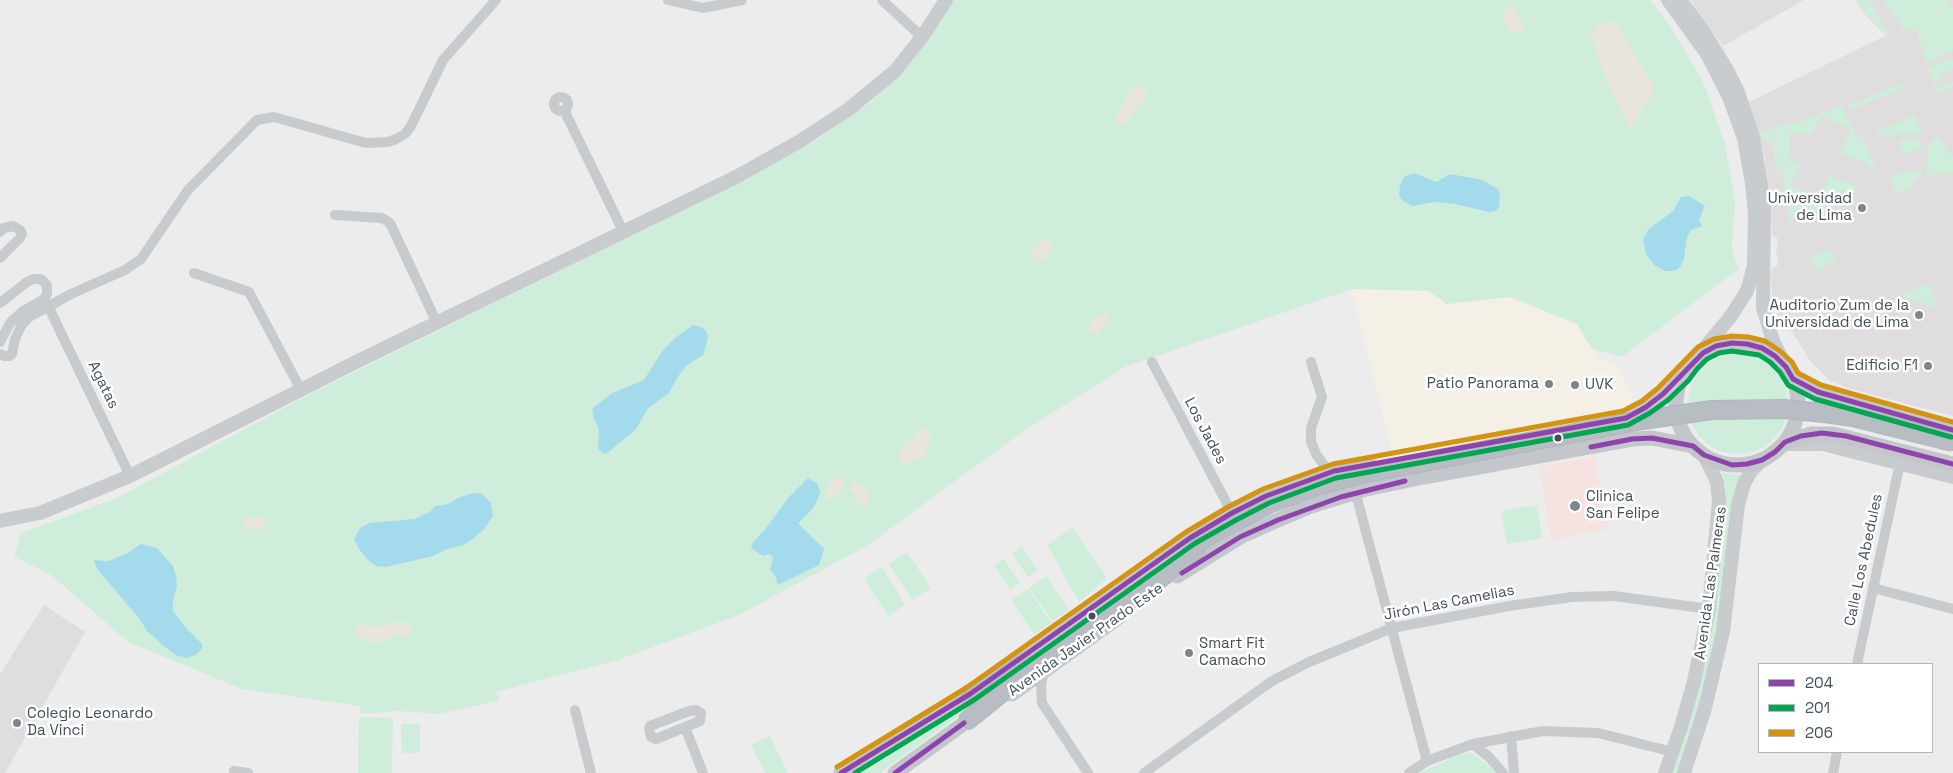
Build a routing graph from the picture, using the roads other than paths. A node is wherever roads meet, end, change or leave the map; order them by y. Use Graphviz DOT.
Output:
graph roads {
  1 [pos="496,0"];
  2 [pos="668,0"];
  3 [pos="742,0"];
  4 [pos="882,0"];
  5 [pos="946,0"];
  6 [pos="1668,0"];
  7 [pos="1680,0"];
  8 [pos="922,37"];
  9 [pos="564,110"];
  10 [pos="335,215"];
  11 [pos="0,232"];
  12 [pos="624,232"];
  13 [pos="0,258"];
  14 [pos="194,273"];
  15 [pos="0,303"];
  16 [pos="48,306"];
  17 [pos="437,323"];
  18 [pos="0,342"];
  19 [pos="1,356"];
  20 [pos="1152,362"];
  21 [pos="1311,362"];
  22 [pos="1687,370"];
  23 [pos="1790,373"];
  24 [pos="301,390"];
  25 [pos="1953,430"];
  26 [pos="1536,435"];
  27 [pos="1953,442"];
  28 [pos="1784,443"];
  29 [pos="1698,450"];
  30 [pos="1953,451"];
  31 [pos="1538,456"];
  32 [pos="1762,460"];
  33 [pos="1900,462"];
  34 [pos="1953,464"];
  35 [pos="1357,466"];
  36 [pos="1328,472"];
  37 [pos="130,476"];
  38 [pos="1953,477"];
  39 [pos="1355,492"];
  40 [pos="1232,513"];
  41 [pos="0,521"];
  42 [pos="1195,549"];
  43 [pos="1873,588"];
  44 [pos="1709,609"];
  45 [pos="1953,609"];
  46 [pos="1392,628"];
  47 [pos="1856,663"];
  48 [pos="1044,672"];
  49 [pos="970,694"];
  50 [pos="575,710"];
  51 [pos="968,720"];
  52 [pos="685,728"];
  53 [pos="1511,736"];
  54 [pos="1473,744"];
  55 [pos="1673,752"];
  56 [pos="1838,753"];
  57 [pos="1427,761"];
  58 [pos="234,771"];
  59 [pos="841,772"];
  60 [pos="248,773"];
  61 [pos="591,773"];
  62 [pos="703,773"];
  63 [pos="895,773"];
  64 [pos="1088,773"];
  65 [pos="1144,773"];
  66 [pos="1409,773"];
  67 [pos="1503,773"];
  68 [pos="1514,773"];
  69 [pos="1665,773"];
  70 [pos="1684,773"];
  71 [pos="1833,773"];
  1 -- 16 [label="street"];
  2 -- 3 [label="street"];
  4 -- 8 [label="street"];
  5 -- 8 [label="street"];
  6 -- 22 [label="street"];
  7 -- 23 [label="street"];
  8 -- 12 [label="street"];
  9 -- 12 [label="street"];
  10 -- 17 [label="street"];
  11 -- 13 [label="street"];
  12 -- 17 [label="street"];
  14 -- 24 [label="street"];
  15 -- 18 [label="street"];
  16 -- 19 [label="street"];
  16 -- 37 [label="street, Agatas"];
  17 -- 24 [label="street"];
  20 -- 40 [label="street, Los Jades"];
  21 -- 36 [label="street"];
  22 -- 23 [label="main road"];
  22 -- 26 [label="main road, Avenida Javier Prado Este"];
  22 -- 29 [label="main road"];
  23 -- 25 [label="main road"];
  23 -- 28 [label="main road"];
  24 -- 37 [label="street"];
  26 -- 31 [label="main road"];
  26 -- 35 [label="main road, Avenida Javier Prado Este"];
  27 -- 42 [label="highway, bridge"];
  28 -- 32 [label="main road"];
  28 -- 33 [label="street"];
  28 -- 34 [label="main road"];
  29 -- 31 [label="main road, Avenida Javier Prado Este"];
  29 -- 32 [label="main road"];
  29 -- 44 [label="street, Avenida Las Palmeras"];
  30 -- 42 [label="highway"];
  31 -- 39 [label="main road, Avenida Javier Prado Este"];
  32 -- 70 [label="street, Avenida Las Palmeras"];
  33 -- 38 [label="street"];
  33 -- 43 [label="street, Calle Los Abedules"];
  35 -- 36 [label="main road, Avenida Javier Prado Este"];
  35 -- 39 [label="street"];
  36 -- 40 [label="main road, Avenida Javier Prado Este"];
  37 -- 41 [label="street"];
  39 -- 46 [label="street"];
  39 -- 48 [label="main road, Avenida Javier Prado Este"];
  40 -- 49 [label="main road, Avenida Javier Prado Este"];
  42 -- 49 [label="highway"];
  42 -- 51 [label="highway"];
  43 -- 45 [label="street"];
  43 -- 47 [label="street, Calle Los Abedules"];
  44 -- 46 [label="street, Jirón Las Camelias"];
  44 -- 55 [label="street, Avenida Las Palmeras"];
  46 -- 57 [label="street"];
  46 -- 65 [label="street, Jirón Las Camelias"];
  48 -- 51 [label="main road, Avenida Javier Prado Este"];
  48 -- 64 [label="street"];
  49 -- 59 [label="main road, Avenida Javier Prado Este"];
  50 -- 61 [label="street"];
  51 -- 63 [label="main road, Avenida Javier Prado Este"];
  52 -- 52 [label="street"];
  52 -- 62 [label="street"];
  53 -- 54 [label="street"];
  53 -- 55 [label="street"];
  53 -- 68 [label="street"];
  54 -- 57 [label="street"];
  54 -- 67 [label="street"];
  55 -- 69 [label="street, Avenida Las Palmeras"];
  56 -- 71 [label="street"];
  57 -- 66 [label="street"];
  58 -- 60 [label="street"];
}
